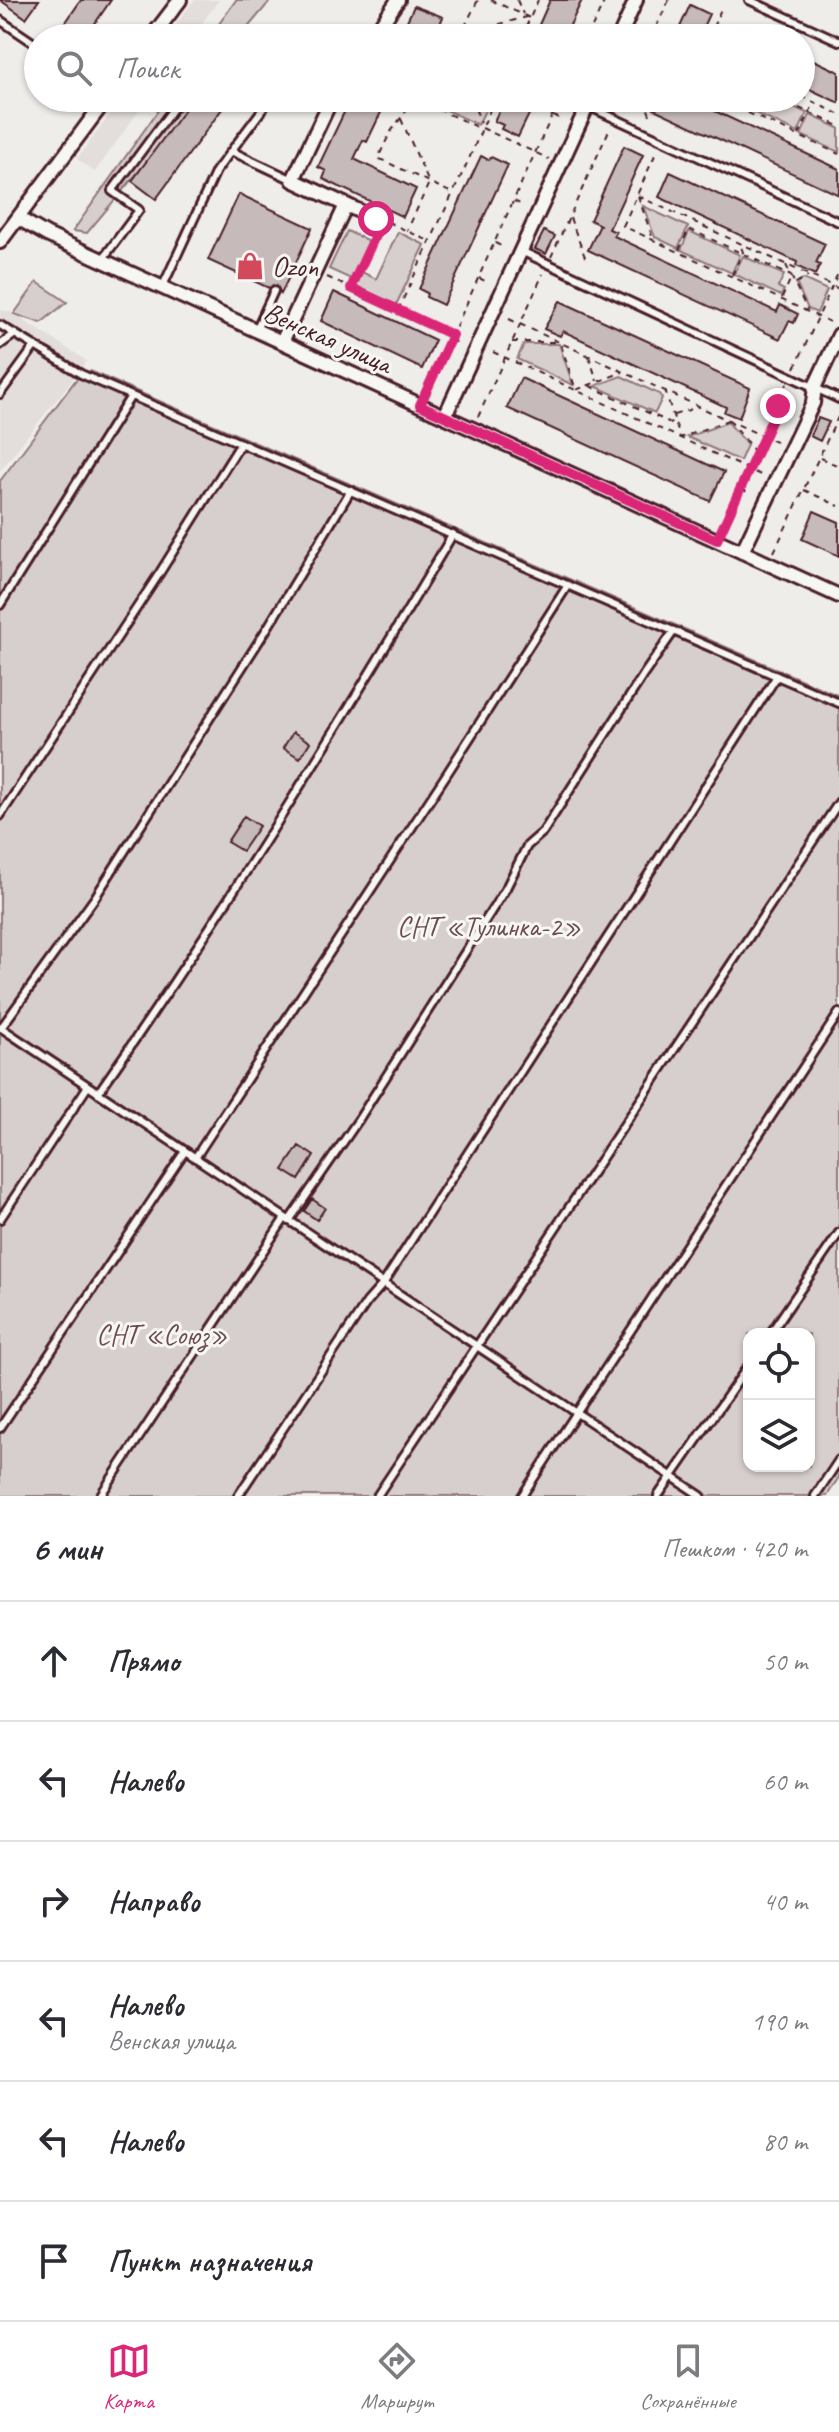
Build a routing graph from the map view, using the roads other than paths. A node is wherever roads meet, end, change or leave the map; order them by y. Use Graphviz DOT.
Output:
graph roads {
  1 [pos="180,0"];
  2 [pos="398,0"];
  3 [pos="636,0"];
  4 [pos="749,0"];
  5 [pos="0,20"];
  6 [pos="162,24"];
  7 [pos="382,24"];
  8 [pos="625,24"];
  9 [pos="802,24"];
  10 [pos="815,30"];
  11 [pos="24,36"];
  12 [pos="839,41"];
  13 [pos="97,112"];
  14 [pos="171,112"];
  15 [pos="260,112"];
  16 [pos="325,112"];
  17 [pos="585,112"];
  18 [pos="611,112"];
  19 [pos="231,151"];
  20 [pos="293,180"];
  21 [pos="346,205"];
  22 [pos="18,218"];
  23 [pos="376,219"];
  24 [pos="839,222"];
  25 [pos="0,242"];
  26 [pos="521,251"];
  27 [pos="102,260"];
  28 [pos="162,288"];
  29 [pos="274,291"];
  30 [pos="0,325"];
  31 [pos="256,330"];
  32 [pos="15,334"];
  33 [pos="839,335"];
  34 [pos="282,342"];
  35 [pos="0,345"];
  36 [pos="35,346"];
  37 [pos="815,386"];
  38 [pos="0,394"];
  39 [pos="131,396"];
  40 [pos="839,399"];
  41 [pos="445,416"];
  42 [pos="241,443"];
  43 [pos="351,490"];
  44 [pos="453,534"];
  45 [pos="742,552"];
  46 [pos="568,585"];
  47 [pos="839,596"];
  48 [pos="0,605"];
  49 [pos="674,631"];
  50 [pos="777,676"];
  51 [pos="839,703"];
  52 [pos="839,802"];
  53 [pos="0,816"];
  54 [pos="839,1013"];
  55 [pos="1,1028"];
  56 [pos="88,1086"];
  57 [pos="98,1093"];
  58 [pos="185,1151"];
  59 [pos="195,1158"];
  60 [pos="0,1219"];
  61 [pos="287,1220"];
  62 [pos="839,1233"];
  63 [pos="383,1284"];
  64 [pos="774,1328"];
  65 [pos="478,1348"];
  66 [pos="743,1374"];
  67 [pos="575,1414"];
  68 [pos="0,1428"];
  69 [pos="839,1460"];
  70 [pos="671,1476"];
  71 [pos="100,1496"];
  72 [pos="238,1496"];
  73 [pos="377,1496"];
  74 [pos="522,1496"];
  75 [pos="658,1496"];
  76 [pos="701,1496"];
  77 [pos="815,1496"];
  1 -- 6 [label="street"];
  2 -- 7 [label="street"];
  3 -- 8 [label="street"];
  4 -- 9 [label="lane"];
  5 -- 11 [label="lane"];
  10 -- 12 [label="lane"];
  13 -- 22 [label="street"];
  14 -- 27 [label="lane"];
  15 -- 19 [label="lane"];
  16 -- 20 [label="street"];
  17 -- 26 [label="street"];
  18 -- 24 [label="lane"];
  19 -- 20 [label="lane"];
  19 -- 28 [label="lane"];
  20 -- 21 [label="street"];
  21 -- 23 [label="street"];
  21 -- 34 [label="street"];
  22 -- 25 [label="street"];
  22 -- 27 [label="street, Венская улица"];
  26 -- 37 [label="lane"];
  26 -- 41 [label="street"];
  27 -- 28 [label="street, Венская улица"];
  28 -- 31 [label="street, Венская улица"];
  29 -- 31 [label="lane"];
  30 -- 32 [label="lane"];
  31 -- 34 [label="street, Венская улица"];
  32 -- 35 [label="lane"];
  32 -- 36 [label="lane"];
  33 -- 37 [label="street"];
  34 -- 41 [label="street, Венская улица"];
  36 -- 38 [label="lane"];
  36 -- 39 [label="lane"];
  37 -- 40 [label="lane"];
  37 -- 45 [label="street"];
  39 -- 42 [label="lane"];
  39 -- 48 [label="lane"];
  41 -- 45 [label="street, Венская улица"];
  42 -- 43 [label="lane"];
  42 -- 53 [label="lane"];
  43 -- 44 [label="lane"];
  43 -- 55 [label="lane"];
  44 -- 46 [label="lane"];
  44 -- 57 [label="lane"];
  45 -- 47 [label="street, Венская улица"];
  46 -- 49 [label="lane"];
  46 -- 59 [label="lane"];
  49 -- 50 [label="lane"];
  49 -- 61 [label="lane"];
  50 -- 51 [label="lane"];
  50 -- 63 [label="lane"];
  52 -- 65 [label="lane"];
  54 -- 67 [label="lane"];
  55 -- 56 [label="lane"];
  56 -- 57 [label="lane"];
  56 -- 60 [label="lane"];
  57 -- 58 [label="lane"];
  58 -- 59 [label="lane"];
  58 -- 68 [label="lane"];
  59 -- 61 [label="lane"];
  61 -- 63 [label="lane"];
  61 -- 71 [label="lane"];
  62 -- 64 [label="lane"];
  63 -- 65 [label="lane"];
  63 -- 72 [label="lane"];
  65 -- 67 [label="lane"];
  65 -- 73 [label="lane"];
  66 -- 70 [label="lane"];
  67 -- 70 [label="lane"];
  67 -- 74 [label="lane"];
  69 -- 77 [label="lane"];
  70 -- 75 [label="lane"];
  70 -- 76 [label="lane"];
}
